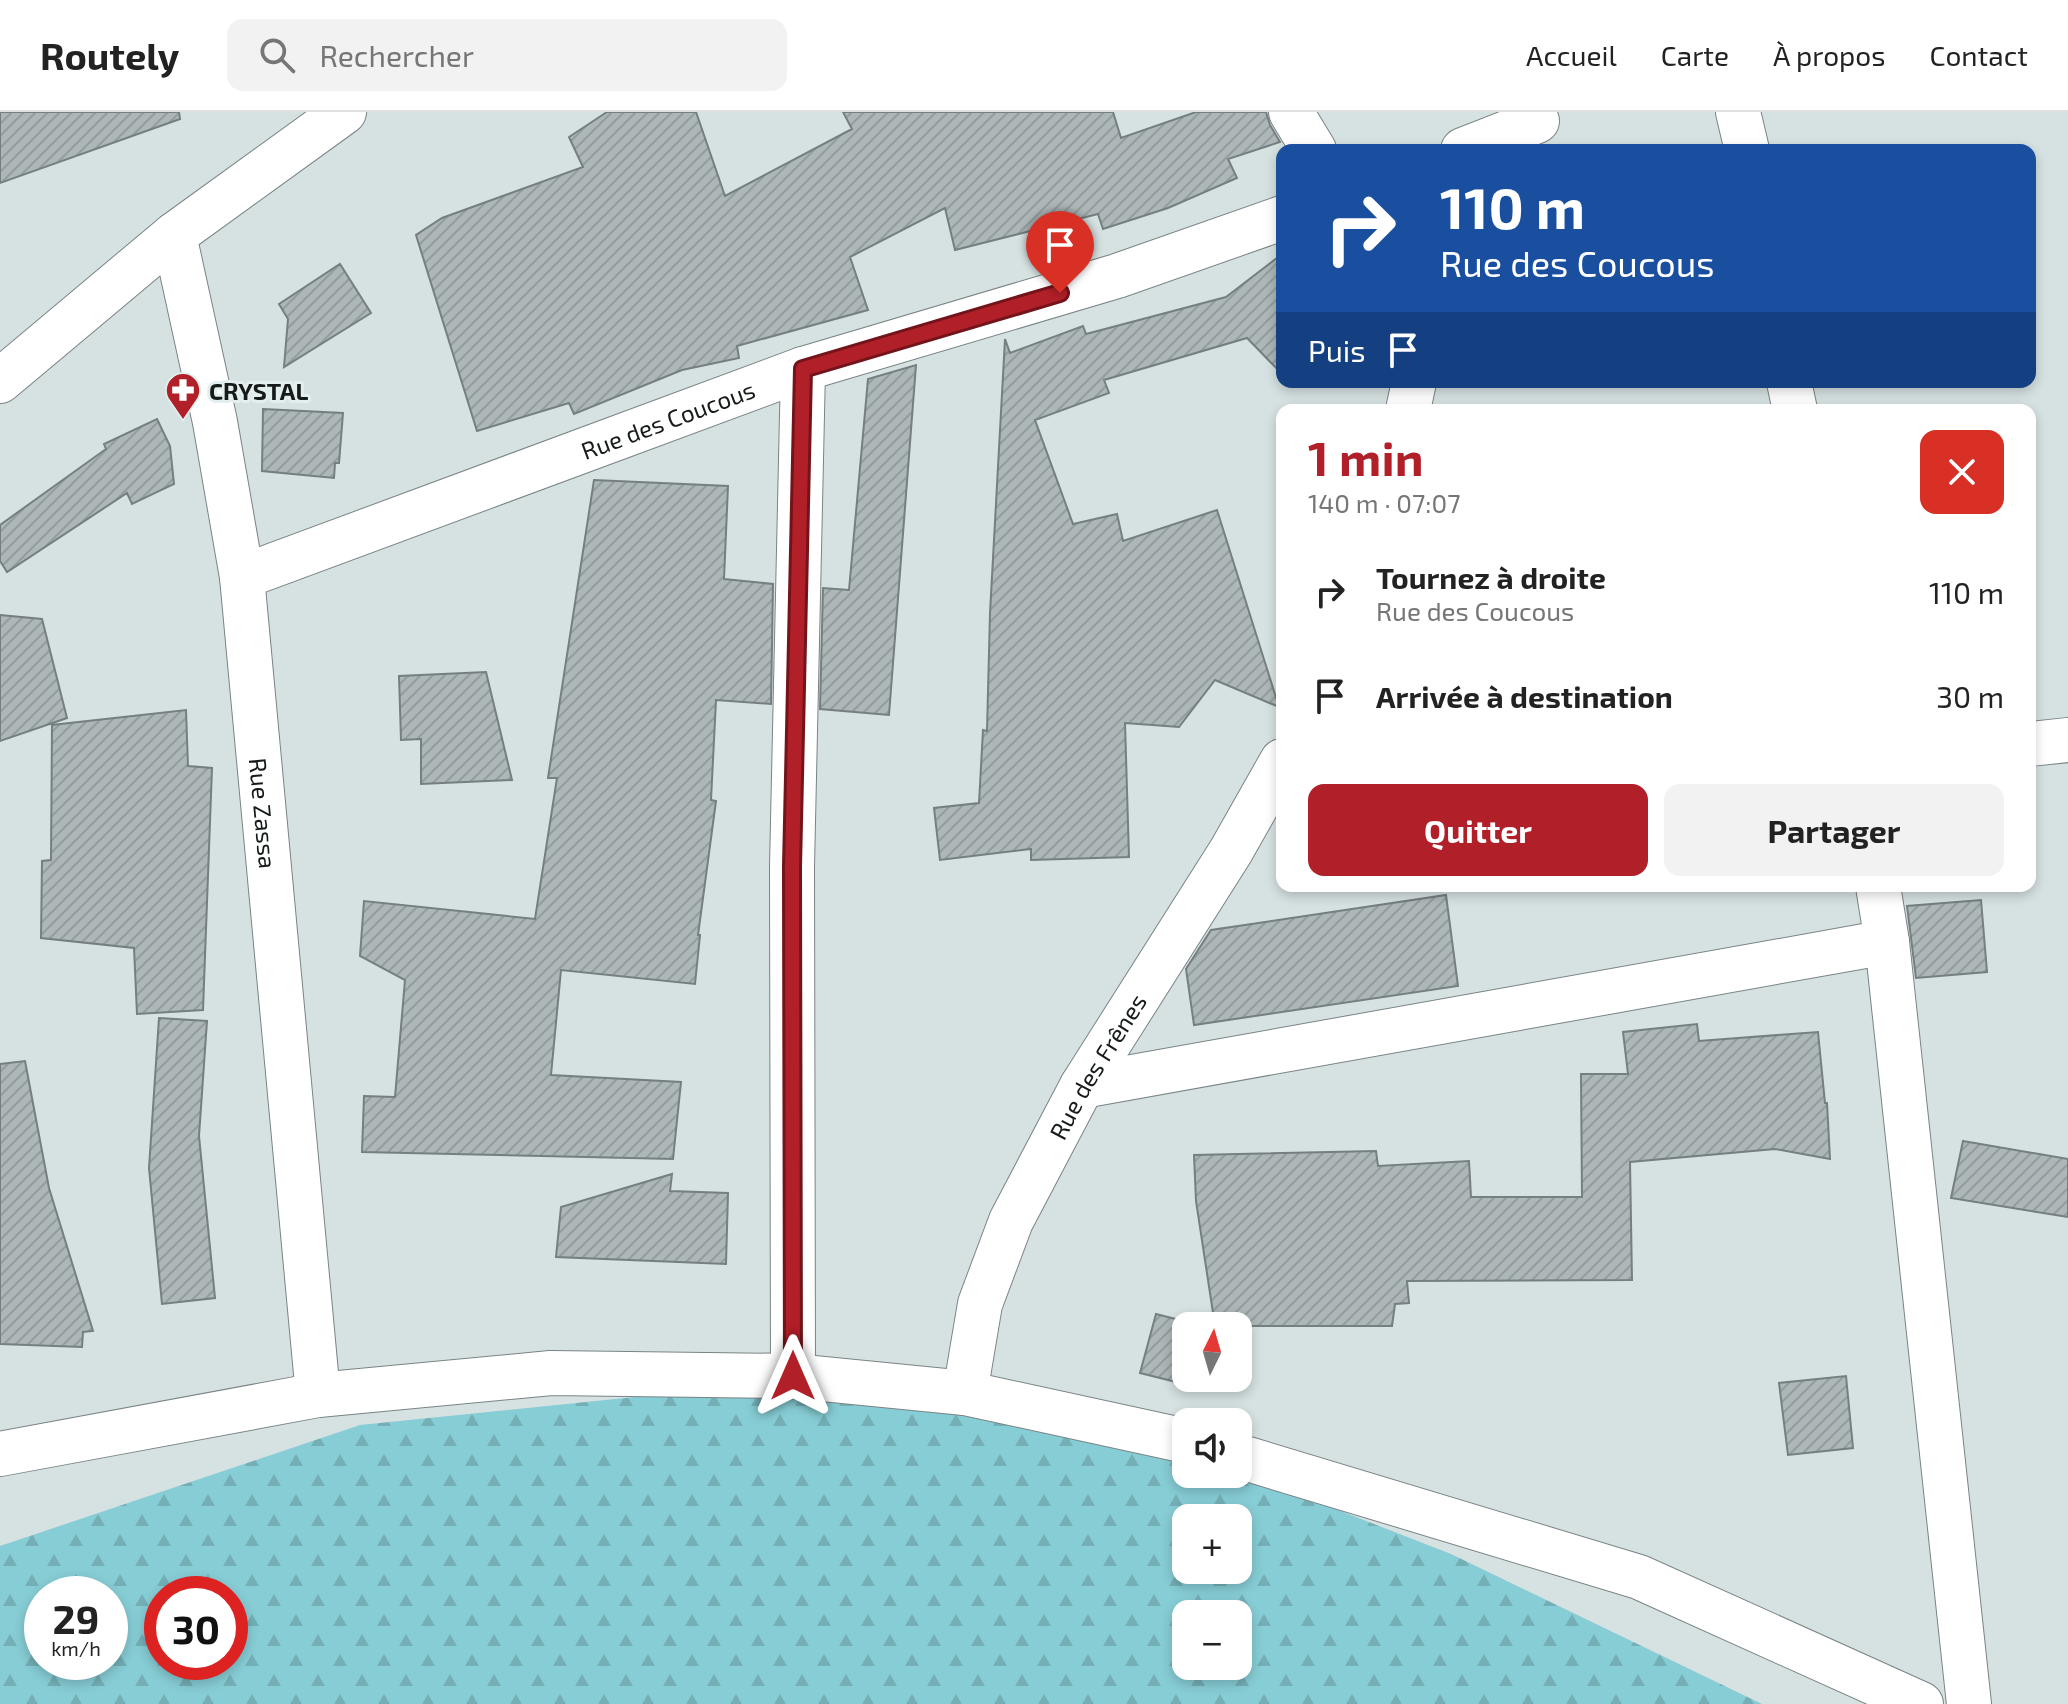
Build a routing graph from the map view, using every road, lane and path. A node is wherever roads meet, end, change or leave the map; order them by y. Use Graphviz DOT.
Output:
graph roads {
  1 [pos="1291,112"];
  2 [pos="1738,112"];
  3 [pos="333,116"];
  4 [pos="1535,128"];
  5 [pos="1310,144"];
  6 [pos="1483,144"];
  7 [pos="1746,144"];
  8 [pos="1276,220"];
  9 [pos="174,235"];
  10 [pos="803,369"];
  11 [pos="0,381"];
  12 [pos="242,577"];
  13 [pos="2068,740"];
  14 [pos="2036,743"];
  15 [pos="1276,772"];
  16 [pos="1879,892"];
  17 [pos="1887,942"];
  18 [pos="1082,1086"];
  19 [pos="793,1376"];
  20 [pos="965,1393"];
  21 [pos="318,1395"];
  22 [pos="1172,1438"];
  23 [pos="0,1454"];
  24 [pos="1252,1460"];
  25 [pos="1921,1704"];
  26 [pos="1969,1704"];
  1 -- 5 [label="street"];
  2 -- 7 [label="street"];
  3 -- 9 [label="street"];
  4 -- 6 [label="street"];
  8 -- 10 [label="street, Rue des Coucous"];
  9 -- 11 [label="street"];
  9 -- 12 [label="street, Rue Zassa"];
  10 -- 12 [label="street, Rue des Coucous"];
  10 -- 19 [label="street"];
  12 -- 21 [label="street, Rue Zassa"];
  13 -- 14 [label="street"];
  15 -- 18 [label="street, Rue des Frênes"];
  16 -- 17 [label="street"];
  17 -- 18 [label="street"];
  17 -- 26 [label="street"];
  18 -- 20 [label="street, Rue des Frênes"];
  19 -- 20 [label="street"];
  19 -- 21 [label="street"];
  20 -- 22 [label="street"];
  21 -- 23 [label="street"];
  24 -- 25 [label="street"];
}
